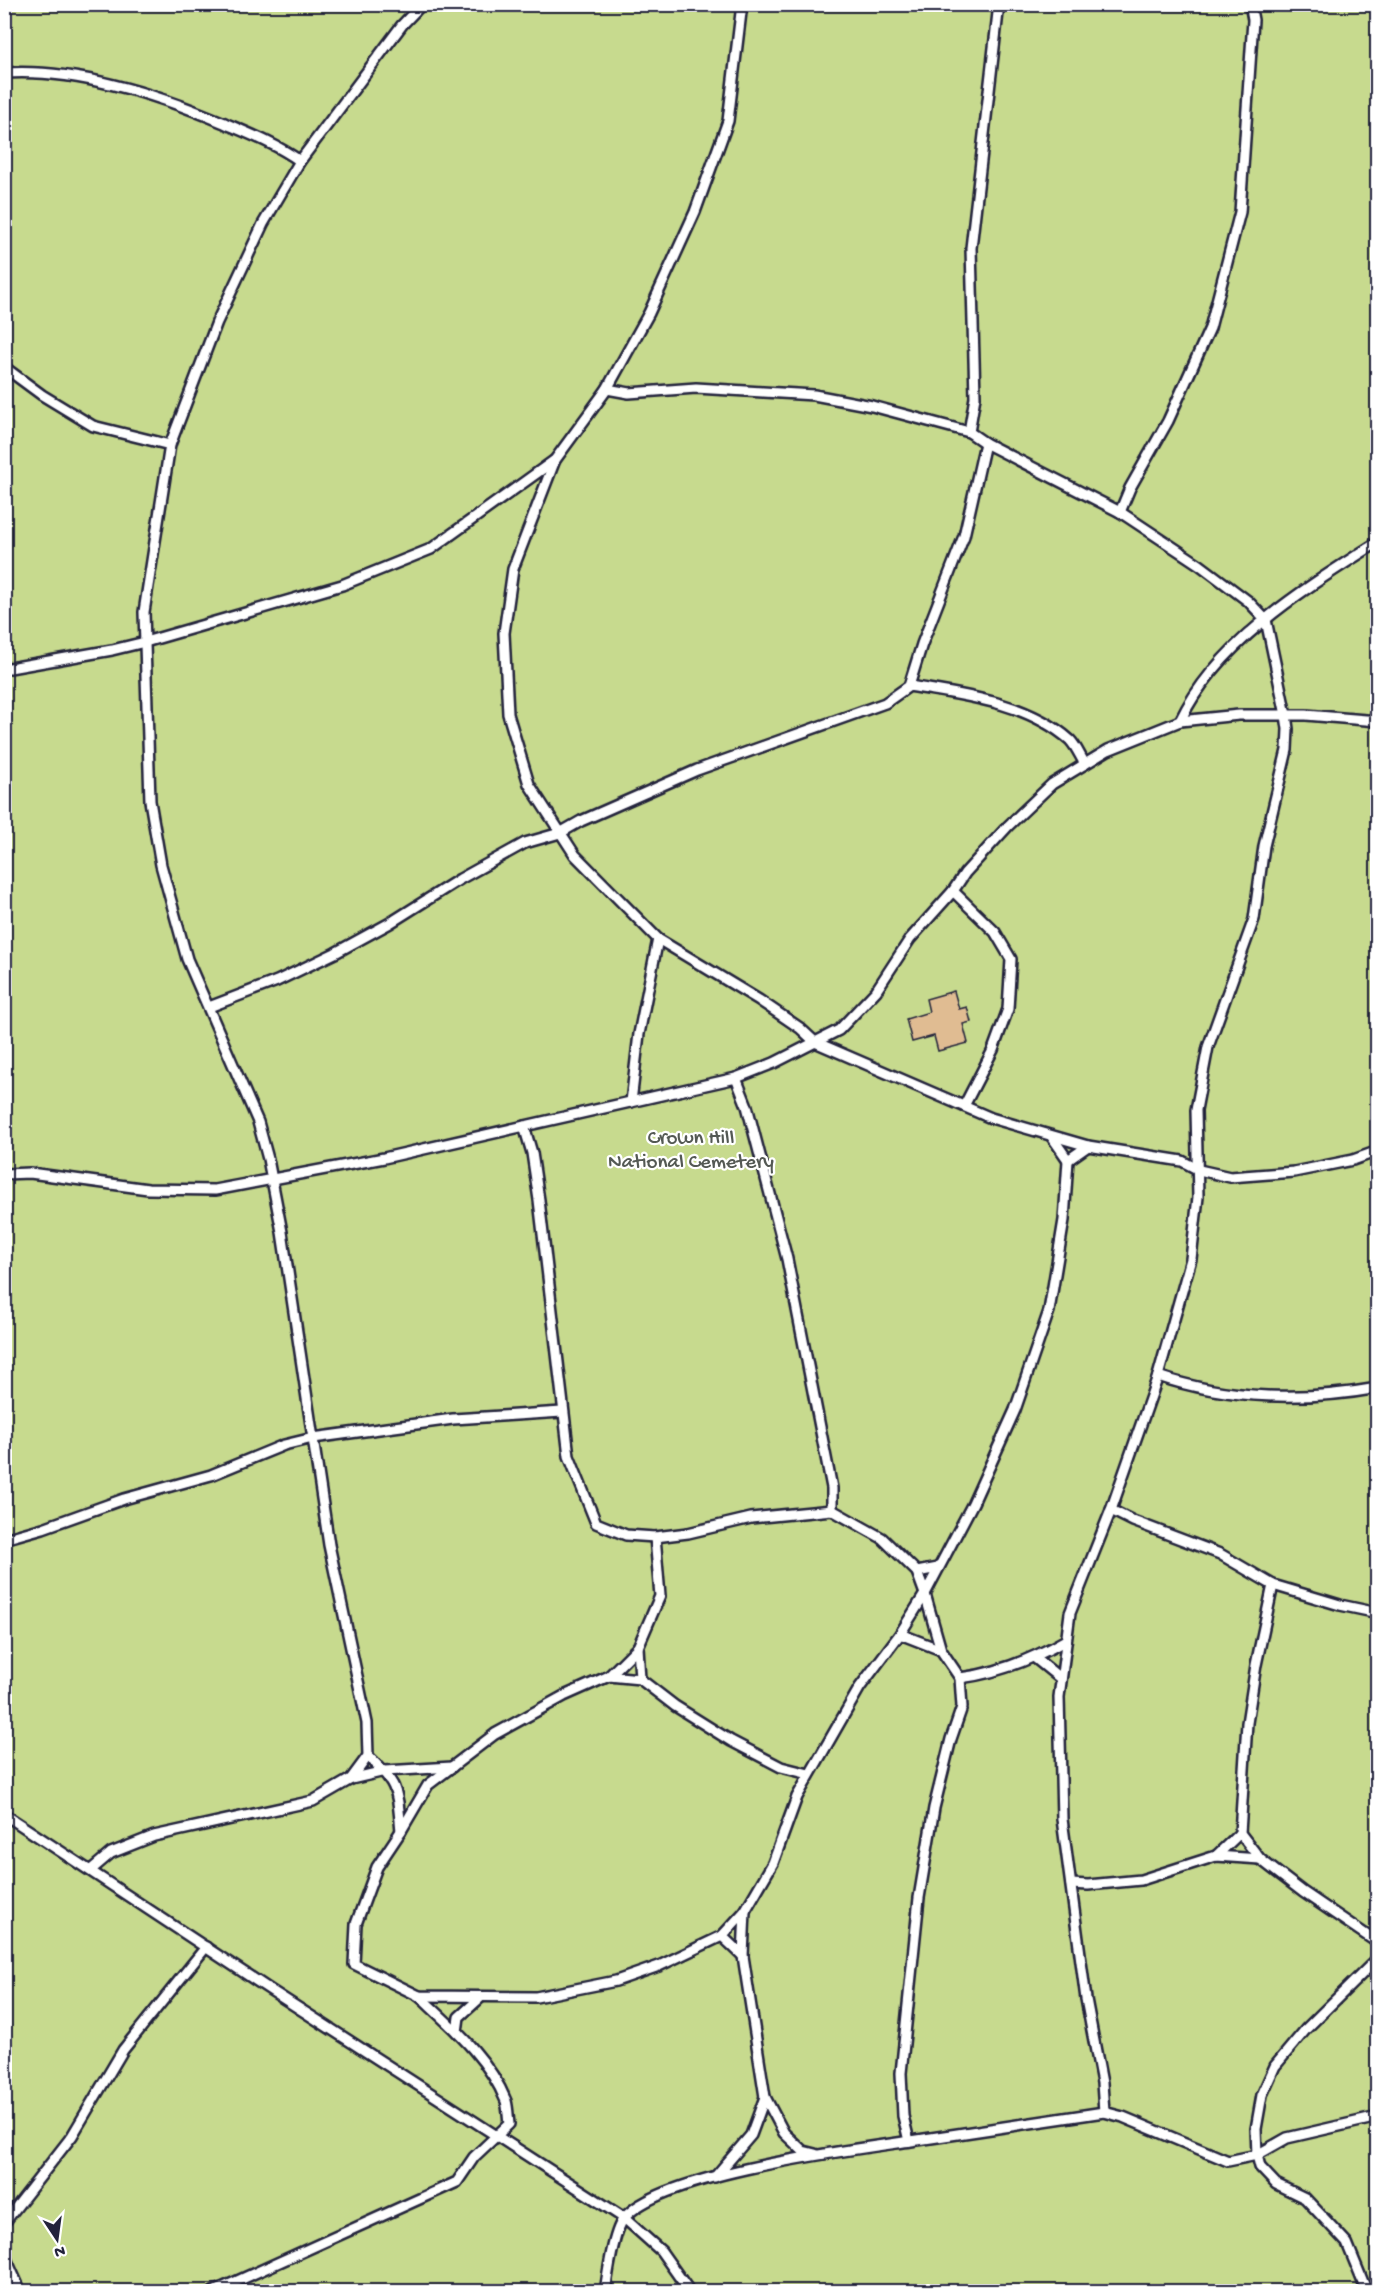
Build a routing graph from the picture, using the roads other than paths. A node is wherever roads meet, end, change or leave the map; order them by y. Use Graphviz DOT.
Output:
graph roads {
  1 [pos="422,4"];
  2 [pos="742,4"];
  3 [pos="999,4"];
  4 [pos="1250,4"];
  5 [pos="4,74"];
  6 [pos="300,161"];
  7 [pos="4,367"];
  8 [pos="608,389"];
  9 [pos="969,432"];
  10 [pos="985,443"];
  11 [pos="170,446"];
  12 [pos="555,460"];
  13 [pos="1120,512"];
  14 [pos="1377,542"];
  15 [pos="1266,620"];
  16 [pos="145,642"];
  17 [pos="4,669"];
  18 [pos="909,686"];
  19 [pos="1286,715"];
  20 [pos="1180,721"];
  21 [pos="1377,721"];
  22 [pos="1085,764"];
  23 [pos="560,833"];
  24 [pos="953,891"];
  25 [pos="657,939"];
  26 [pos="209,1007"];
  27 [pos="815,1042"];
  28 [pos="736,1078"];
  29 [pos="631,1102"];
  30 [pos="964,1106"];
  31 [pos="524,1126"];
  32 [pos="1053,1137"];
  33 [pos="1088,1146"];
  34 [pos="1377,1151"];
  35 [pos="1068,1160"];
  36 [pos="1198,1170"];
  37 [pos="4,1174"];
  38 [pos="272,1180"];
  39 [pos="1158,1376"];
  40 [pos="1377,1388"];
  41 [pos="562,1412"];
  42 [pos="313,1438"];
  43 [pos="832,1510"];
  44 [pos="1111,1510"];
  45 [pos="655,1537"];
  46 [pos="4,1539"];
  47 [pos="938,1568"];
  48 [pos="916,1572"];
  49 [pos="1273,1585"];
  50 [pos="926,1594"];
  51 [pos="1377,1612"];
  52 [pos="900,1634"];
  53 [pos="1066,1640"];
  54 [pos="638,1647"];
  55 [pos="941,1650"];
  56 [pos="1035,1658"];
  57 [pos="609,1676"];
  58 [pos="960,1678"];
  59 [pos="1061,1678"];
  60 [pos="640,1679"];
  61 [pos="368,1755"];
  62 [pos="454,1767"];
  63 [pos="385,1771"];
  64 [pos="809,1774"];
  65 [pos="351,1779"];
  66 [pos="4,1814"];
  67 [pos="402,1831"];
  68 [pos="1239,1833"];
  69 [pos="1216,1856"];
  70 [pos="1260,1859"];
  71 [pos="90,1870"];
  72 [pos="1071,1884"];
  73 [pos="745,1911"];
  74 [pos="722,1936"];
  75 [pos="1377,1943"];
  76 [pos="206,1947"];
  77 [pos="743,1956"];
  78 [pos="1377,1958"];
  79 [pos="419,1996"];
  80 [pos="480,1998"];
  81 [pos="457,2032"];
  82 [pos="765,2097"];
  83 [pos="1104,2112"];
  84 [pos="1377,2117"];
  85 [pos="495,2136"];
  86 [pos="909,2141"];
  87 [pos="821,2155"];
  88 [pos="1257,2155"];
  89 [pos="715,2177"];
  90 [pos="624,2218"];
  91 [pos="4,2223"];
  92 [pos="4,2254"];
  93 [pos="21,2292"];
  94 [pos="213,2292"];
  95 [pos="605,2292"];
  96 [pos="690,2292"];
  97 [pos="1368,2292"];
  1 -- 6 [label="lane"];
  2 -- 8 [label="lane"];
  3 -- 9 [label="lane"];
  4 -- 13 [label="lane"];
  5 -- 6 [label="lane"];
  6 -- 11 [label="lane"];
  7 -- 11 [label="lane"];
  8 -- 9 [label="lane"];
  8 -- 12 [label="lane"];
  9 -- 10 [label="lane"];
  10 -- 13 [label="lane"];
  10 -- 18 [label="lane"];
  11 -- 16 [label="lane"];
  12 -- 16 [label="lane"];
  12 -- 23 [label="lane"];
  13 -- 15 [label="lane"];
  14 -- 15 [label="lane"];
  15 -- 19 [label="lane"];
  15 -- 20 [label="lane"];
  16 -- 17 [label="lane"];
  16 -- 26 [label="lane"];
  18 -- 22 [label="lane"];
  18 -- 23 [label="lane"];
  19 -- 20 [label="lane"];
  19 -- 21 [label="lane"];
  19 -- 36 [label="lane"];
  20 -- 22 [label="lane"];
  22 -- 24 [label="lane"];
  23 -- 25 [label="lane"];
  23 -- 26 [label="lane"];
  24 -- 27 [label="lane"];
  24 -- 30 [label="lane"];
  25 -- 27 [label="lane"];
  25 -- 29 [label="lane"];
  26 -- 38 [label="lane"];
  27 -- 28 [label="lane"];
  27 -- 30 [label="lane"];
  28 -- 29 [label="lane"];
  28 -- 43 [label="lane"];
  29 -- 31 [label="lane"];
  30 -- 32 [label="lane"];
  31 -- 38 [label="lane"];
  31 -- 41 [label="lane"];
  32 -- 33 [label="lane"];
  32 -- 35 [label="lane"];
  33 -- 35 [label="lane"];
  33 -- 36 [label="lane"];
  34 -- 36 [label="lane"];
  35 -- 47 [label="lane"];
  36 -- 39 [label="lane"];
  37 -- 38 [label="lane"];
  38 -- 42 [label="lane"];
  39 -- 40 [label="lane"];
  39 -- 44 [label="lane"];
  41 -- 42 [label="lane"];
  41 -- 45 [label="lane"];
  42 -- 46 [label="lane"];
  42 -- 61 [label="lane"];
  43 -- 45 [label="lane"];
  43 -- 48 [label="lane"];
  44 -- 49 [label="lane"];
  44 -- 53 [label="lane"];
  45 -- 54 [label="lane"];
  47 -- 48 [label="lane"];
  47 -- 50 [label="lane"];
  48 -- 50 [label="lane"];
  49 -- 51 [label="lane"];
  49 -- 68 [label="lane"];
  50 -- 52 [label="lane"];
  50 -- 55 [label="lane"];
  52 -- 55 [label="lane"];
  52 -- 64 [label="lane"];
  53 -- 56 [label="lane"];
  53 -- 59 [label="lane"];
  54 -- 57 [label="lane"];
  54 -- 60 [label="lane"];
  55 -- 58 [label="lane"];
  56 -- 58 [label="lane"];
  56 -- 59 [label="lane"];
  57 -- 60 [label="lane"];
  57 -- 62 [label="lane"];
  58 -- 86 [label="lane"];
  59 -- 72 [label="lane"];
  60 -- 64 [label="lane"];
  61 -- 63 [label="lane"];
  61 -- 65 [label="lane"];
  62 -- 63 [label="lane"];
  62 -- 67 [label="lane"];
  63 -- 65 [label="lane"];
  63 -- 67 [label="lane"];
  64 -- 73 [label="lane"];
  65 -- 71 [label="lane"];
  66 -- 71 [label="lane"];
  67 -- 79 [label="lane"];
  68 -- 69 [label="lane"];
  68 -- 70 [label="lane"];
  69 -- 70 [label="lane"];
  69 -- 72 [label="lane"];
  70 -- 75 [label="lane"];
  71 -- 76 [label="lane"];
  72 -- 83 [label="lane"];
  73 -- 74 [label="lane"];
  73 -- 77 [label="lane"];
  74 -- 77 [label="lane"];
  74 -- 80 [label="lane"];
  76 -- 85 [label="lane"];
  76 -- 91 [label="lane"];
  77 -- 82 [label="lane"];
  78 -- 88 [label="lane"];
  79 -- 80 [label="lane"];
  79 -- 81 [label="lane"];
  80 -- 81 [label="lane"];
  81 -- 85 [label="lane"];
  82 -- 87 [label="lane"];
  82 -- 89 [label="lane"];
  83 -- 86 [label="lane"];
  83 -- 88 [label="lane"];
  84 -- 88 [label="lane"];
  85 -- 90 [label="lane"];
  85 -- 94 [label="lane"];
  86 -- 87 [label="lane"];
  87 -- 89 [label="lane"];
  88 -- 97 [label="lane"];
  89 -- 90 [label="lane"];
  90 -- 95 [label="lane"];
  90 -- 96 [label="lane"];
  92 -- 93 [label="lane"];
}
